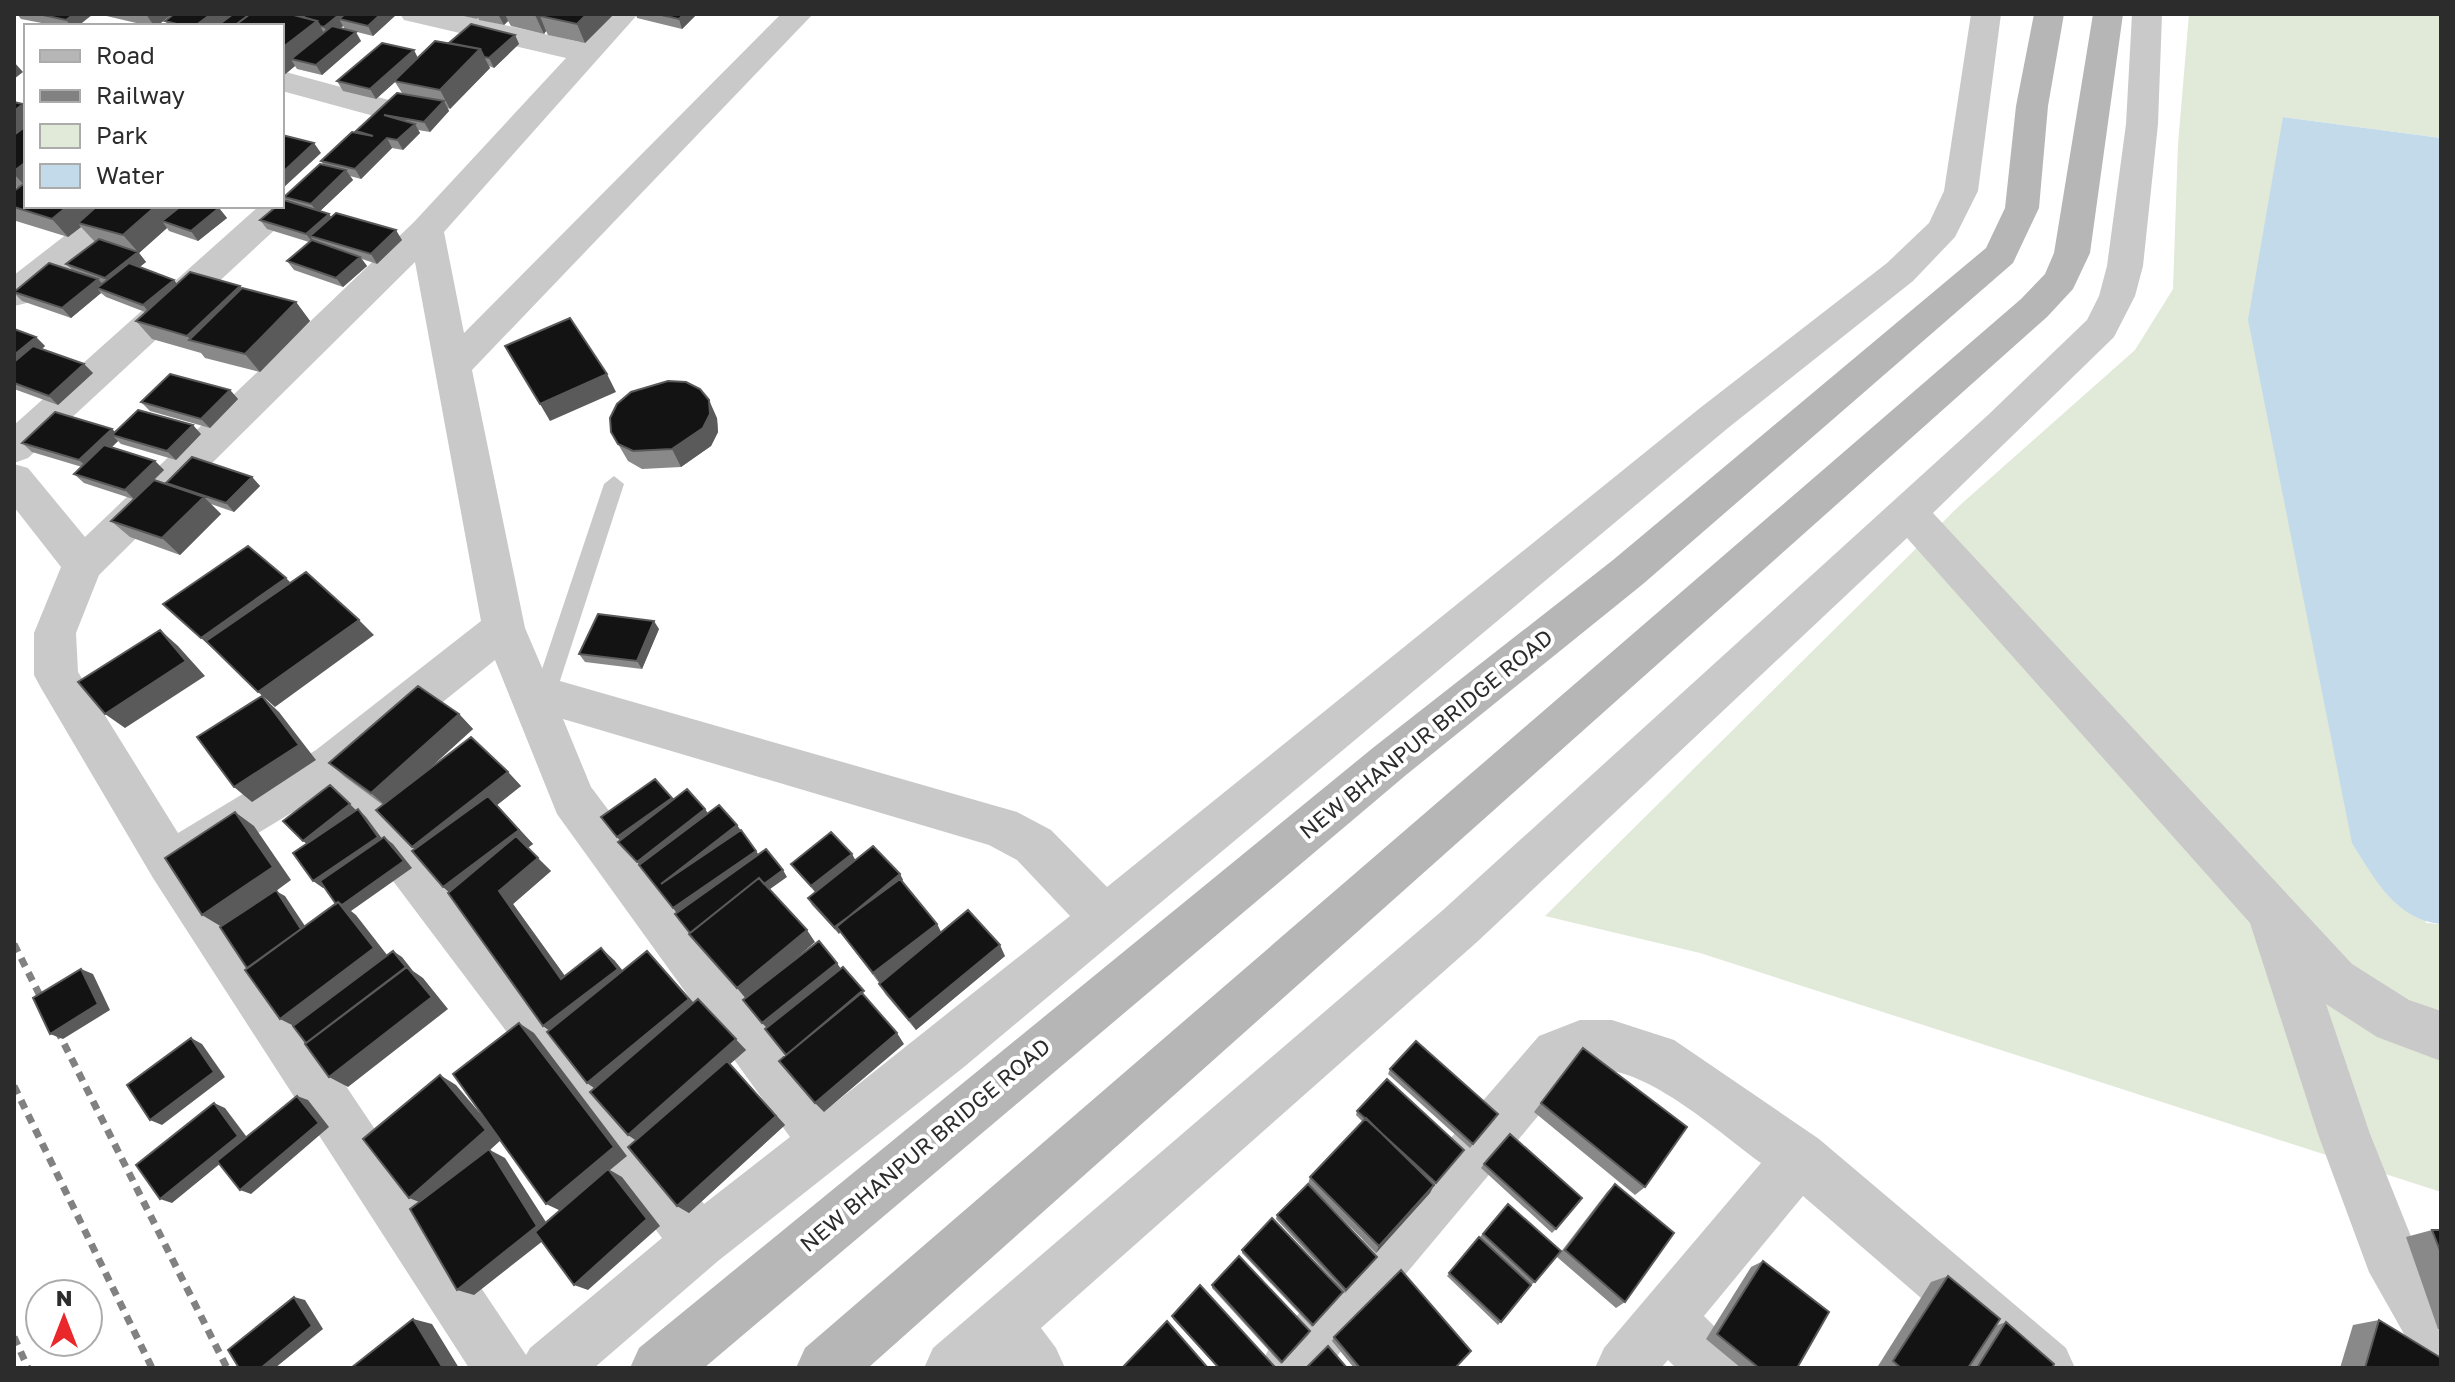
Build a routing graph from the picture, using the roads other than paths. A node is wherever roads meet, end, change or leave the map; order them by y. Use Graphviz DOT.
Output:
graph roads {
  1 [pos="415,14"];
  2 [pos="623,14"];
  3 [pos="798,14"];
  4 [pos="1986,14"];
  5 [pos="2049,14"];
  6 [pos="2108,14"];
  7 [pos="2147,14"];
  8 [pos="587,53"];
  9 [pos="284,82"];
  10 [pos="384,109"];
  11 [pos="122,208"];
  12 [pos="276,208"];
  13 [pos="426,230"];
  14 [pos="14,294"];
  15 [pos="453,367"];
  16 [pos="14,448"];
  17 [pos="14,479"];
  18 [pos="614,484"];
  19 [pos="1908,512"];
  20 [pos="83,564"];
  21 [pos="504,628"];
  22 [pos="537,693"];
  23 [pos="332,764"];
  24 [pos="170,863"];
  25 [pos="2269,910"];
  26 [pos="1104,918"];
  27 [pos="2441,1036"];
  28 [pos="826,1144"];
  29 [pos="1800,1158"];
  30 [pos="699,1242"];
  31 [pos="1665,1317"];
  32 [pos="1002,1325"];
  33 [pos="2441,1344"];
  34 [pos="503,1368"];
  35 [pos="550,1368"];
  36 [pos="659,1368"];
  37 [pos="825,1368"];
  38 [pos="953,1368"];
  39 [pos="1036,1368"];
  40 [pos="1289,1368"];
  41 [pos="1624,1368"];
  42 [pos="1716,1368"];
  43 [pos="2046,1368"];
  1 -- 8 [label="street"];
  2 -- 8 [label="street"];
  3 -- 15 [label="street"];
  4 -- 26 [label="street"];
  5 -- 36 [label="street, NEW BHANPUR BRIDGE ROAD"];
  6 -- 37 [label="street"];
  7 -- 19 [label="street"];
  8 -- 13 [label="street"];
  9 -- 10 [label="street"];
  11 -- 14 [label="street"];
  12 -- 16 [label="street"];
  13 -- 15 [label="street"];
  13 -- 20 [label="street"];
  15 -- 21 [label="street"];
  17 -- 20 [label="street"];
  18 -- 22 [label="lane"];
  19 -- 25 [label="street"];
  19 -- 32 [label="street"];
  20 -- 24 [label="street"];
  21 -- 22 [label="street"];
  21 -- 23 [label="street"];
  22 -- 26 [label="street"];
  22 -- 28 [label="street"];
  23 -- 24 [label="street"];
  23 -- 30 [label="street"];
  24 -- 34 [label="street"];
  25 -- 27 [label="street"];
  25 -- 33 [label="street"];
  26 -- 28 [label="street"];
  28 -- 30 [label="street"];
  29 -- 31 [label="street"];
  29 -- 40 [label="street"];
  29 -- 43 [label="street"];
  30 -- 35 [label="street"];
  31 -- 41 [label="street"];
  31 -- 42 [label="street"];
  32 -- 38 [label="street"];
  32 -- 39 [label="street"];
}
